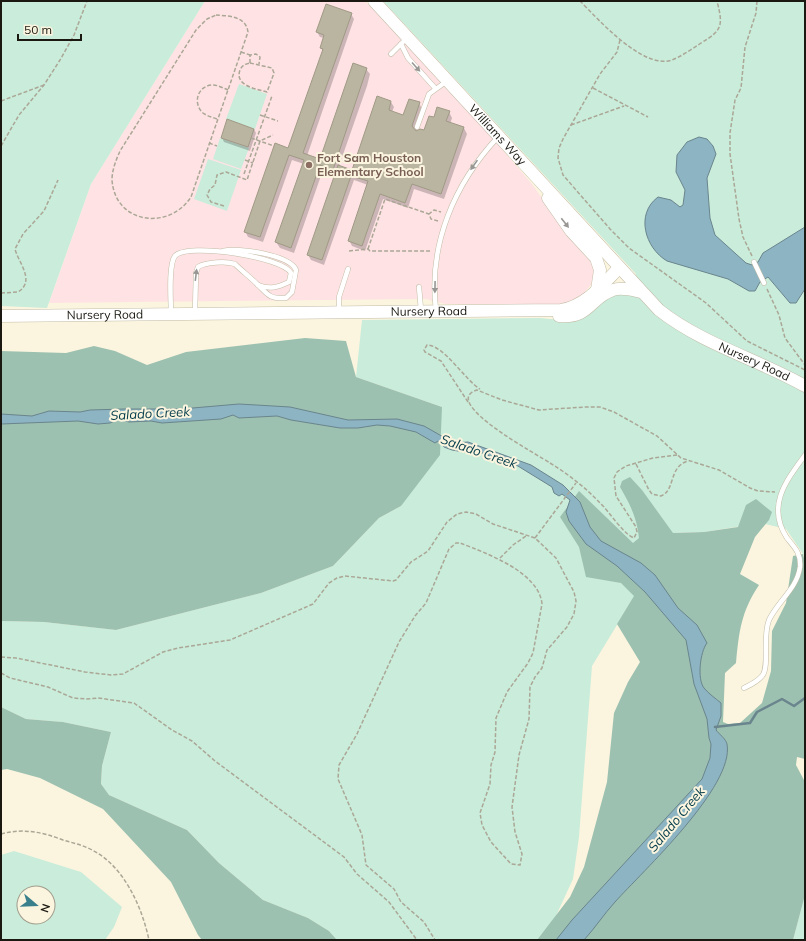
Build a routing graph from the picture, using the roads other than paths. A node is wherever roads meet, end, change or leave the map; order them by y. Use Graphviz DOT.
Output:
graph roads {
  1 [pos="374,1"];
  2 [pos="405,40"];
  3 [pos="392,54"];
  4 [pos="448,80"];
  5 [pos="435,88"];
  6 [pos="417,127"];
  7 [pos="499,136"];
  8 [pos="537,177"];
  9 [pos="223,251"];
  10 [pos="754,262"];
  11 [pos="619,268"];
  12 [pos="348,269"];
  13 [pos="764,283"];
  14 [pos="258,285"];
  15 [pos="419,287"];
  16 [pos="597,290"];
  17 [pos="641,292"];
  18 [pos="421,312"];
  19 [pos="436,312"];
  20 [pos="542,312"];
  21 [pos="339,313"];
  22 [pos="195,314"];
  23 [pos="171,315"];
  24 [pos="1,316"];
  25 [pos="805,386"];
  26 [pos="805,455"];
  27 [pos="744,688"];
  1 -- 2 [label="street, Williams Way"];
  2 -- 3 [label="lane"];
  2 -- 4 [label="street, Williams Way"];
  2 -- 5 [label="lane, one-way"];
  4 -- 5 [label="lane"];
  4 -- 7 [label="street, Williams Way"];
  5 -- 6 [label="lane"];
  7 -- 8 [label="street, Williams Way"];
  7 -- 19 [label="lane, one-way"];
  8 -- 11 [label="street, Williams Way"];
  8 -- 16 [label="street, one-way"];
  9 -- 14 [label="lane"];
  9 -- 14 [label="lane"];
  9 -- 23 [label="lane"];
  10 -- 13 [label="lane"];
  11 -- 16 [label="street, Nursery Road"];
  11 -- 17 [label="street, Nursery Road"];
  12 -- 21 [label="lane"];
  22 -- 14 [label="lane, one-way"];
  15 -- 18 [label="lane"];
  16 -- 20 [label="street, Nursery Road"];
  17 -- 20 [label="street"];
  17 -- 25 [label="street, Nursery Road"];
  18 -- 19 [label="street, Nursery Road"];
  18 -- 21 [label="street, Nursery Road"];
  19 -- 20 [label="street, Nursery Road"];
  21 -- 22 [label="street, Nursery Road"];
  22 -- 23 [label="street, Nursery Road"];
  23 -- 24 [label="street, Nursery Road"];
  26 -- 27 [label="lane"];
}
